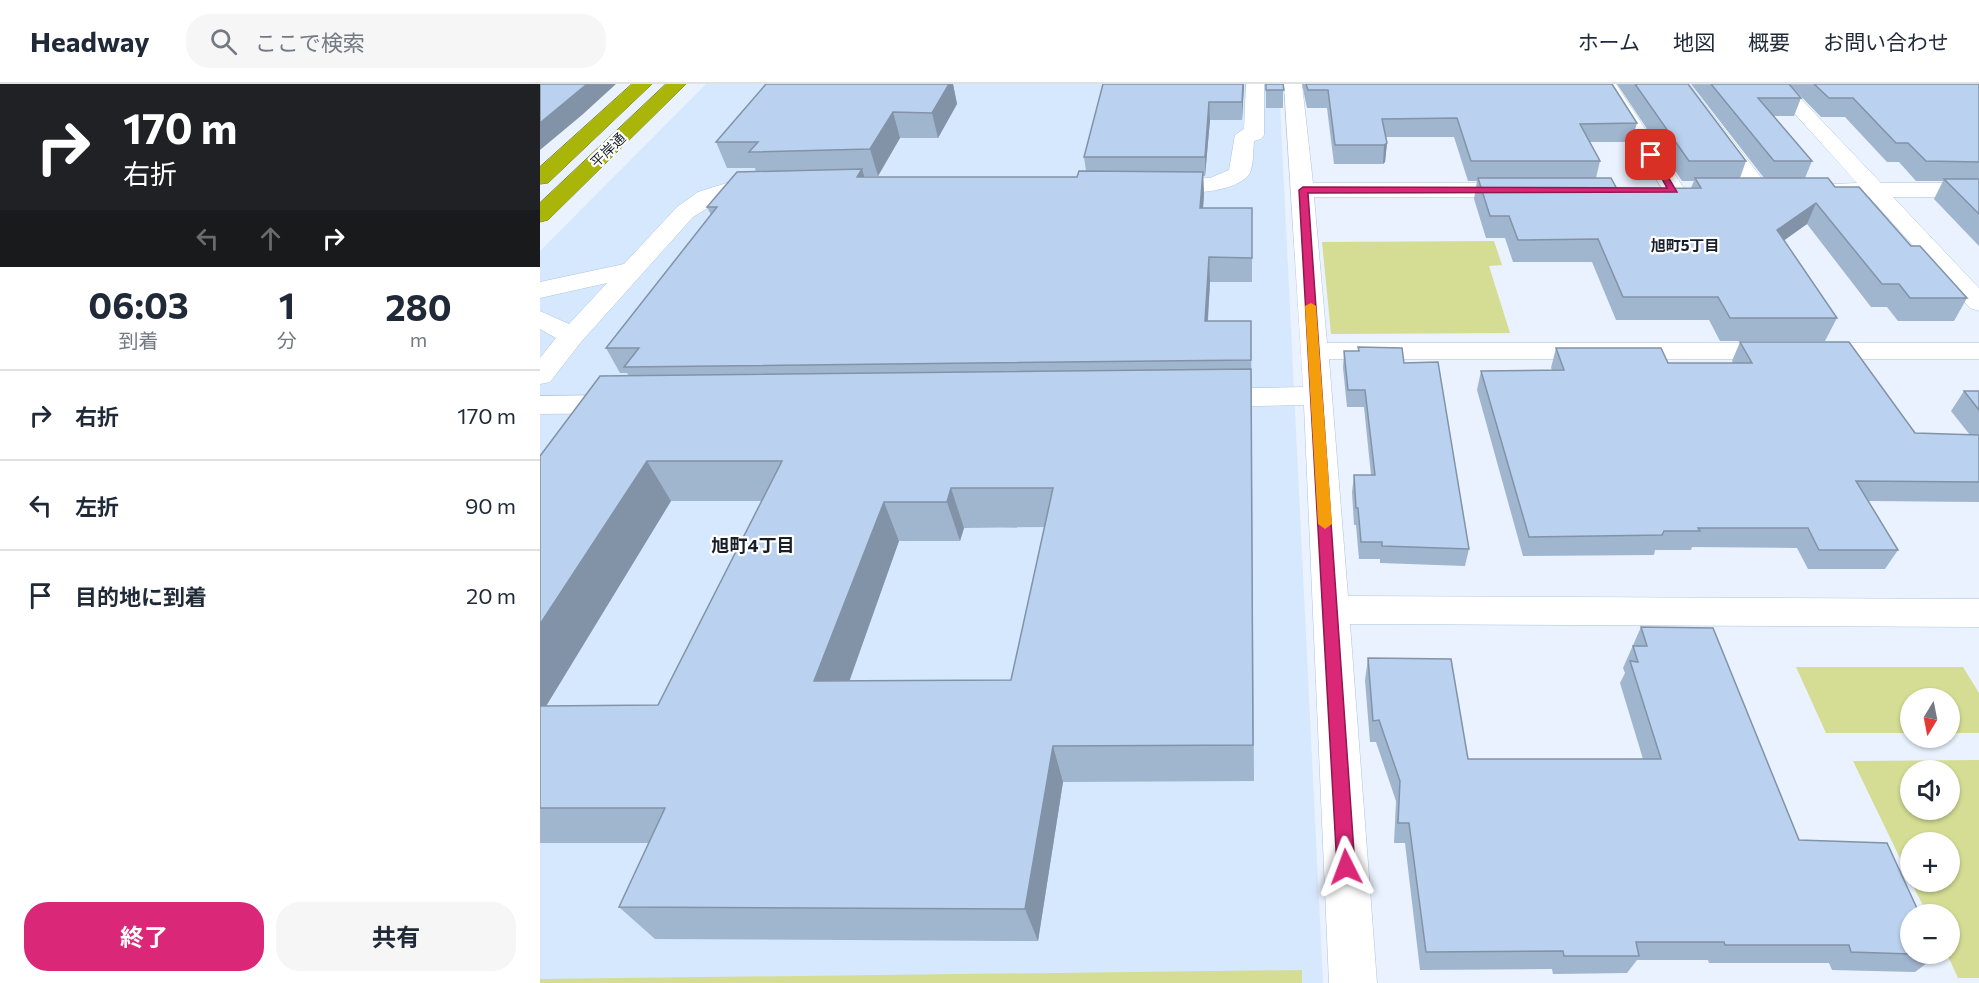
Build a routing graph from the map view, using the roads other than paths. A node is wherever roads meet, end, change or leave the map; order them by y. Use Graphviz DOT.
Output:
graph roads {
  1 [pos="643,84"];
  2 [pos="677,84"];
  3 [pos="1255,84"];
  4 [pos="1293,84"];
  5 [pos="1607,84"];
  6 [pos="1680,84"];
  7 [pos="1778,84"];
  8 [pos="540,178"];
  9 [pos="1141,185"];
  10 [pos="784,186"];
  11 [pos="1303,190"];
  12 [pos="1542,190"];
  13 [pos="1650,190"];
  14 [pos="1875,190"];
  15 [pos="1979,190"];
  16 [pos="540,215"];
  17 [pos="632,270"];
  18 [pos="540,290"];
  19 [pos="1979,303"];
  20 [pos="540,319"];
  21 [pos="572,336"];
  22 [pos="1314,351"];
  23 [pos="1979,351"];
  24 [pos="540,376"];
  25 [pos="1317,396"];
  26 [pos="1185,398"];
  27 [pos="648,404"];
  28 [pos="540,405"];
  29 [pos="1331,610"];
  30 [pos="1979,613"];
  31 [pos="1353,983"];
  1 -- 8 [label="highway, 平岸通"];
  2 -- 16 [label="highway, 平岸通"];
  3 -- 9 [label="street"];
  4 -- 11 [label="street"];
  5 -- 13 [label="street"];
  6 -- 14 [label="street"];
  7 -- 14 [label="street"];
  10 -- 17 [label="street"];
  11 -- 12 [label="street"];
  11 -- 22 [label="street"];
  14 -- 15 [label="street"];
  14 -- 19 [label="street"];
  17 -- 18 [label="street"];
  17 -- 21 [label="street"];
  20 -- 21 [label="street"];
  21 -- 24 [label="street"];
  22 -- 23 [label="street"];
  22 -- 25 [label="street"];
  25 -- 26 [label="street"];
  25 -- 29 [label="street"];
  27 -- 28 [label="street"];
  29 -- 30 [label="street"];
  29 -- 31 [label="street"];
}
